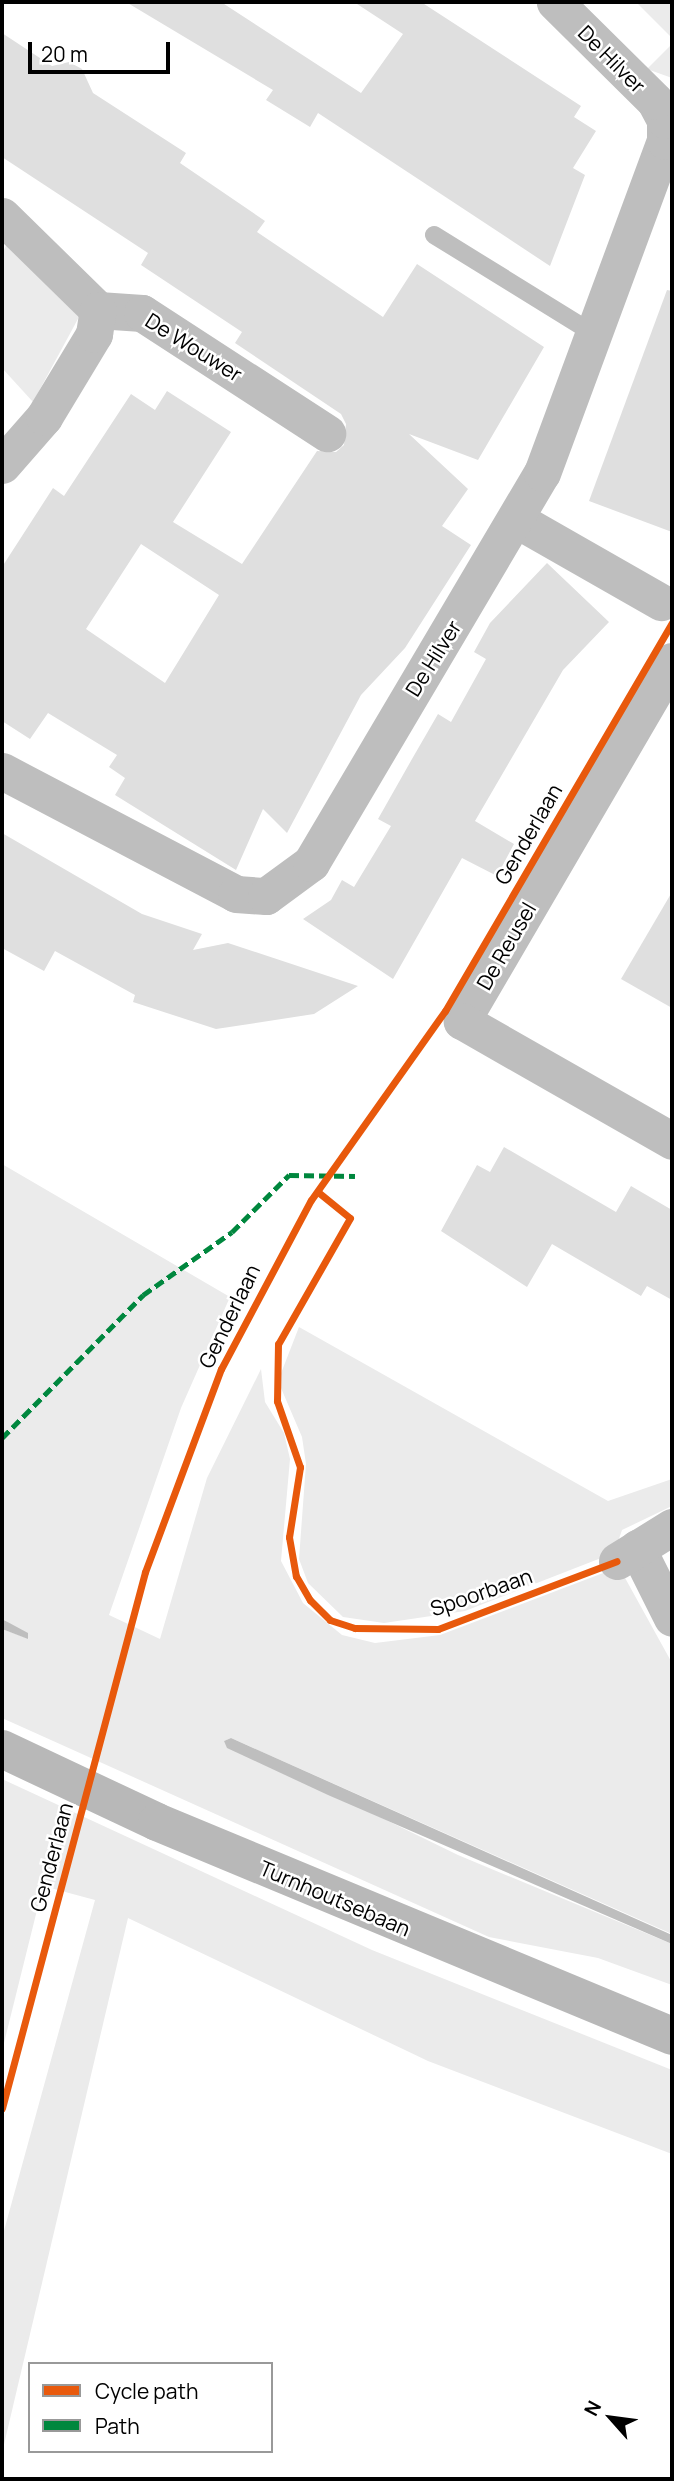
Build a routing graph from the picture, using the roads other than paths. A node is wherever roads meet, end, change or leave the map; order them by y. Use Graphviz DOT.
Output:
graph roads {
  1 [pos="555,2"];
  2 [pos="668,117"];
  3 [pos="2,216"];
  4 [pos="434,235"];
  5 [pos="98,310"];
  6 [pos="594,334"];
  7 [pos="327,433"];
  8 [pos="2,466"];
  9 [pos="517,520"];
  10 [pos="661,602"];
  11 [pos="672,661"];
  12 [pos="2,771"];
  13 [pos="672,1141"];
  14 [pos="672,1527"];
  15 [pos="672,1618"];
  16 [pos="2,1749"];
  17 [pos="672,2036"];
  1 -- 2 [label="street, De Hilver"];
  2 -- 6 [label="street, De Hilver"];
  3 -- 5 [label="street"];
  4 -- 6 [label="lane"];
  5 -- 7 [label="street, De Wouwer"];
  5 -- 8 [label="street"];
  6 -- 9 [label="street, De Hilver"];
  9 -- 10 [label="street"];
  9 -- 12 [label="street, De Hilver"];
  11 -- 13 [label="street, De Reusel"];
  14 -- 15 [label="street"];
  16 -- 17 [label="main road, Turnhoutsebaan"];
}
